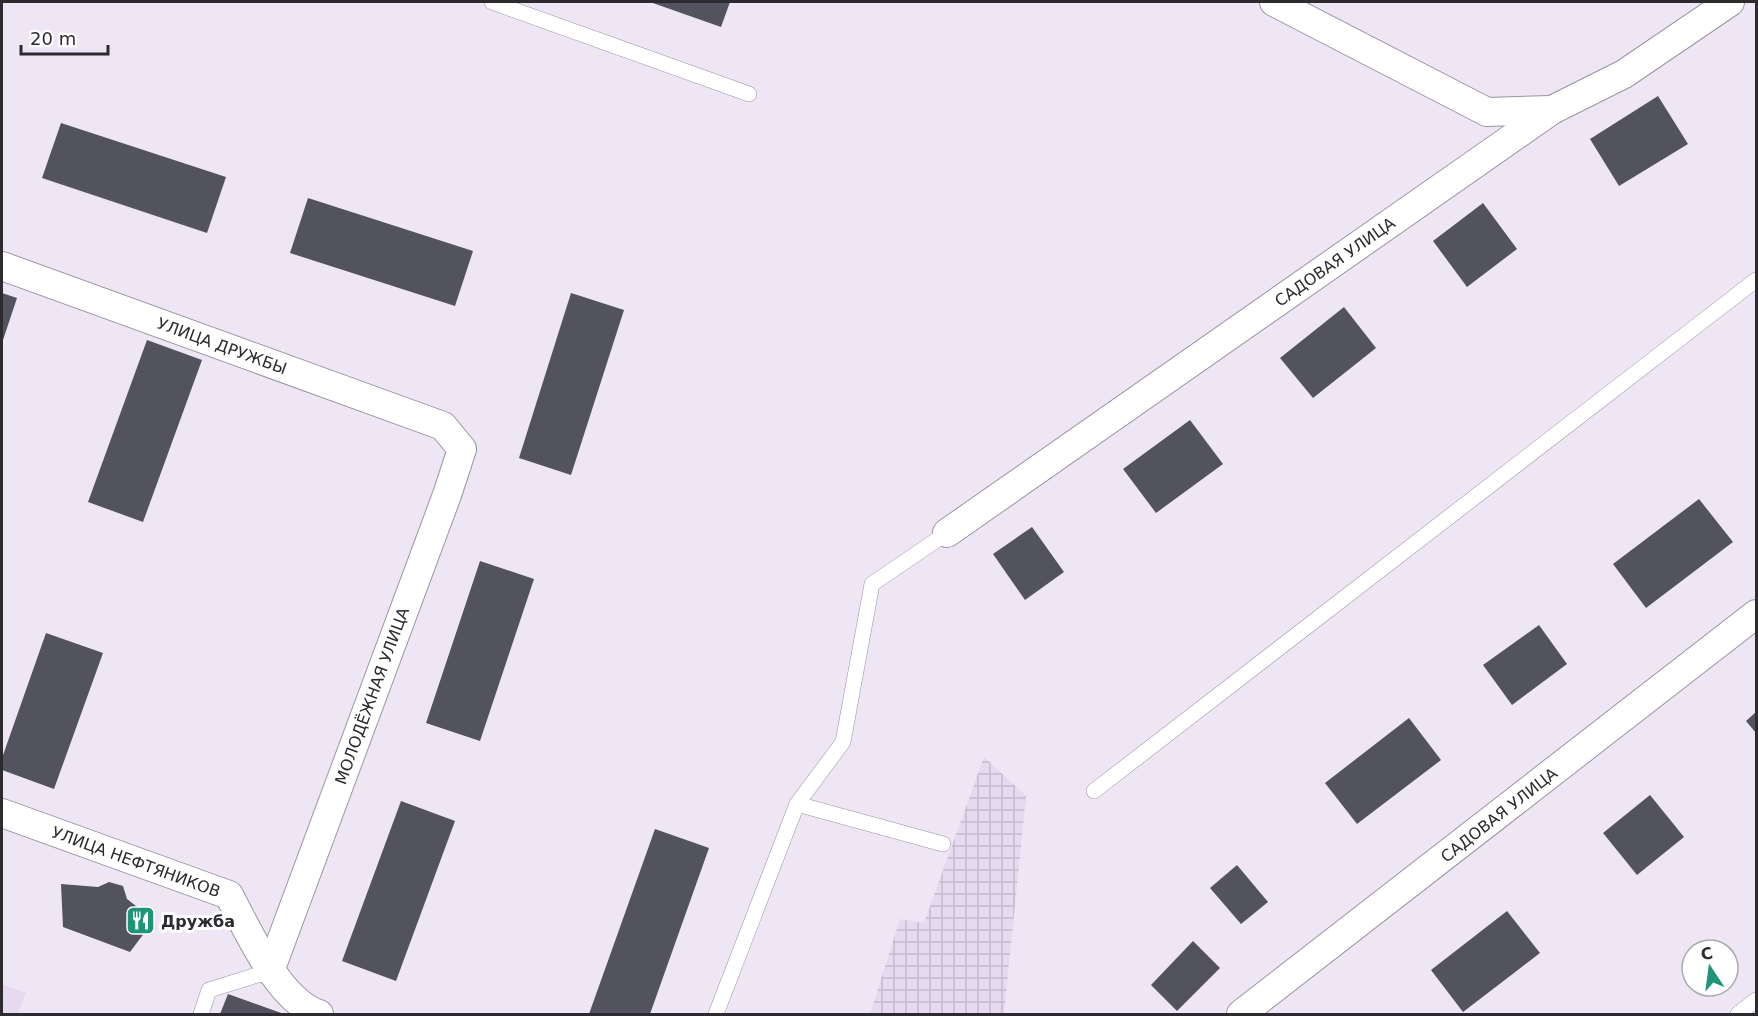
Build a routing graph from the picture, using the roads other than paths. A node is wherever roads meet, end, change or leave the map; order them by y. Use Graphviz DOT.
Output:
graph roads {
  1 [pos="492,2"];
  2 [pos="1274,2"];
  3 [pos="1730,2"];
  4 [pos="748,94"];
  5 [pos="1552,110"];
  6 [pos="2,266"];
  7 [pos="1756,280"];
  8 [pos="443,426"];
  9 [pos="947,533"];
  10 [pos="1756,614"];
  11 [pos="1094,791"];
  12 [pos="797,804"];
  13 [pos="2,813"];
  14 [pos="944,844"];
  15 [pos="270,971"];
  16 [pos="1756,1000"];
  17 [pos="201,1014"];
  18 [pos="319,1014"];
  19 [pos="716,1014"];
  20 [pos="1241,1014"];
  21 [pos="1738,1014"];
  1 -- 4 [label="lane"];
  2 -- 5 [label="street"];
  3 -- 5 [label="street, САДОВАЯ УЛИЦА"];
  5 -- 9 [label="street, САДОВАЯ УЛИЦА"];
  6 -- 8 [label="street, УЛИЦА ДРУЖБЫ"];
  7 -- 11 [label="lane"];
  8 -- 15 [label="street, МОЛОДЁЖНАЯ УЛИЦА"];
  9 -- 12 [label="lane"];
  10 -- 20 [label="street, САДОВАЯ УЛИЦА"];
  12 -- 14 [label="lane"];
  12 -- 19 [label="lane"];
  13 -- 15 [label="street, УЛИЦА НЕФТЯНИКОВ"];
  15 -- 17 [label="lane"];
  15 -- 18 [label="street, УЛИЦА НЕФТЯНИКОВ"];
  16 -- 21 [label="lane"];
}
